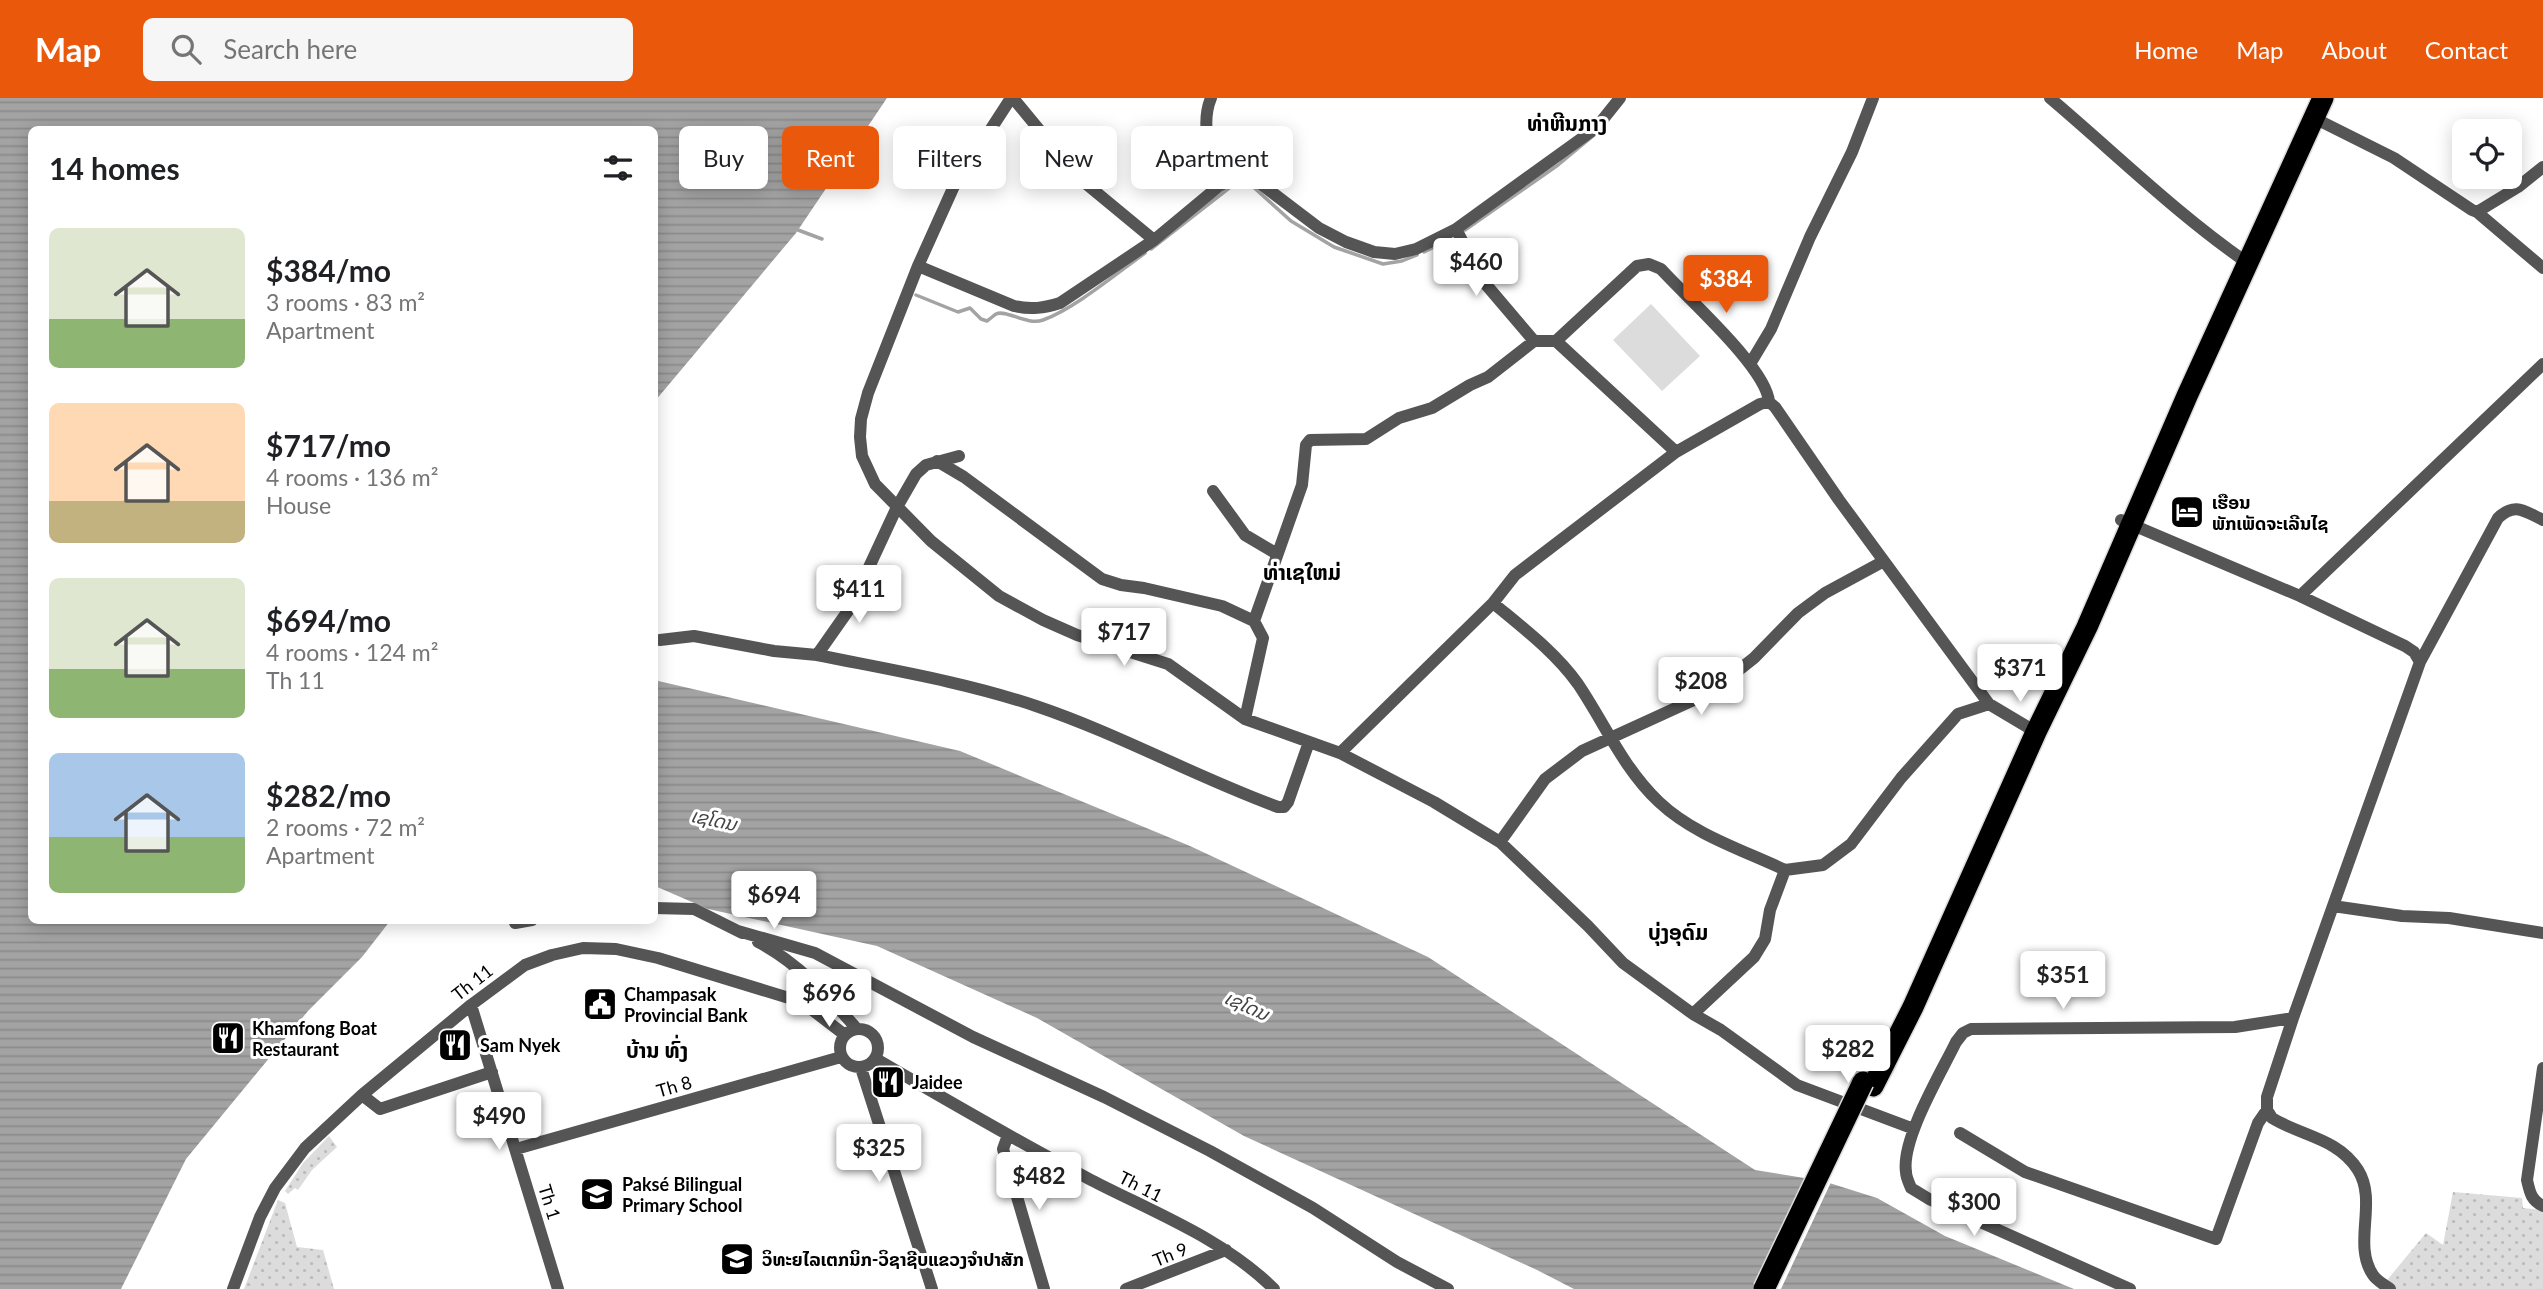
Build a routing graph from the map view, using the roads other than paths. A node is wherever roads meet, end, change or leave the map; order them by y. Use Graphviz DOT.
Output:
graph roads {
  1 [pos="1012,98"];
  2 [pos="1211,98"];
  3 [pos="1603,98"];
  4 [pos="1873,98"];
  5 [pos="2050,98"];
  6 [pos="2323,98"];
  7 [pos="1617,102"];
  8 [pos="2312,108"];
  9 [pos="1205,126"];
  10 [pos="2543,167"];
  11 [pos="1215,189"];
  12 [pos="1267,189"];
  13 [pos="2477,212"];
  14 [pos="1455,229"];
  15 [pos="1154,240"];
  16 [pos="2243,260"];
  17 [pos="918,266"];
  18 [pos="2543,268"];
  19 [pos="1534,341"];
  20 [pos="1556,341"];
  21 [pos="1750,364"];
  22 [pos="2543,364"];
  23 [pos="1769,402"];
  24 [pos="1676,452"];
  25 [pos="959,456"];
  26 [pos="937,461"];
  27 [pos="1213,491"];
  28 [pos="897,507"];
  29 [pos="2543,520"];
  30 [pos="2126,522"];
  31 [pos="1277,554"];
  32 [pos="1884,561"];
  33 [pos="2300,596"];
  34 [pos="1493,603"];
  35 [pos="1254,621"];
  36 [pos="660,640"];
  37 [pos="817,655"];
  38 [pos="2420,662"];
  39 [pos="1989,705"];
  40 [pos="1245,719"];
  41 [pos="2031,729"];
  42 [pos="1610,740"];
  43 [pos="1308,742"];
  44 [pos="1340,753"];
  45 [pos="1500,842"];
  46 [pos="1785,870"];
  47 [pos="2333,906"];
  48 [pos="658,908"];
  49 [pos="738,931"];
  50 [pos="2543,933"];
  51 [pos="471,1005"];
  52 [pos="1693,1014"];
  53 [pos="2293,1018"];
  54 [pos="857,1029"];
  55 [pos="845,1035"];
  56 [pos="841,1057"];
  57 [pos="876,1059"];
  58 [pos="861,1068"];
  59 [pos="2543,1068"];
  60 [pos="492,1072"];
  61 [pos="1868,1084"];
  62 [pos="362,1096"];
  63 [pos="2267,1110"];
  64 [pos="1914,1129"];
  65 [pos="1960,1133"];
  66 [pos="1008,1135"];
  67 [pos="516,1149"];
  68 [pos="2543,1206"];
  69 [pos="1226,1250"];
  70 [pos="1261,1276"];
  71 [pos="1153,1285"];
  72 [pos="233,1289"];
  73 [pos="558,1289"];
  74 [pos="932,1289"];
  75 [pos="1044,1289"];
  76 [pos="1126,1289"];
  77 [pos="1264,1289"];
  78 [pos="1274,1289"];
  79 [pos="1448,1289"];
  80 [pos="1764,1289"];
  81 [pos="1779,1289"];
  82 [pos="2130,1289"];
  83 [pos="2390,1289"];
  1 -- 15 [label="street"];
  1 -- 17 [label="street"];
  2 -- 9 [label="street"];
  3 -- 7 [label="street"];
  4 -- 21 [label="street"];
  5 -- 16 [label="street"];
  6 -- 8 [label="highway"];
  7 -- 14 [label="street"];
  8 -- 13 [label="street"];
  8 -- 16 [label="highway"];
  10 -- 13 [label="street"];
  11 -- 15 [label="street"];
  12 -- 14 [label="street"];
  13 -- 18 [label="street"];
  14 -- 19 [label="street"];
  15 -- 17 [label="street"];
  16 -- 30 [label="highway"];
  17 -- 28 [label="street"];
  19 -- 20 [label="street"];
  19 -- 31 [label="street"];
  20 -- 21 [label="street"];
  20 -- 24 [label="street"];
  21 -- 23 [label="street"];
  22 -- 33 [label="street"];
  23 -- 24 [label="street"];
  23 -- 32 [label="street"];
  24 -- 34 [label="street"];
  25 -- 26 [label="street"];
  26 -- 28 [label="street"];
  26 -- 35 [label="street"];
  27 -- 31 [label="street"];
  28 -- 37 [label="street"];
  28 -- 40 [label="street"];
  29 -- 38 [label="street"];
  30 -- 33 [label="street"];
  30 -- 41 [label="highway"];
  31 -- 35 [label="street"];
  32 -- 39 [label="street"];
  32 -- 42 [label="street"];
  33 -- 38 [label="street"];
  34 -- 42 [label="street"];
  34 -- 44 [label="street"];
  35 -- 40 [label="street"];
  36 -- 37 [label="street"];
  37 -- 43 [label="street"];
  38 -- 47 [label="street"];
  39 -- 41 [label="street"];
  39 -- 46 [label="street"];
  40 -- 43 [label="street"];
  41 -- 61 [label="highway"];
  42 -- 45 [label="street"];
  42 -- 46 [label="street"];
  43 -- 44 [label="street"];
  44 -- 45 [label="street"];
  45 -- 52 [label="street"];
  46 -- 52 [label="street"];
  47 -- 50 [label="street"];
  47 -- 53 [label="street"];
  48 -- 49 [label="street"];
  49 -- 54 [label="street"];
  49 -- 79 [label="street"];
  51 -- 55 [label="street, Th 11"];
  51 -- 60 [label="street, Th 1"];
  51 -- 62 [label="street, Th 11"];
  52 -- 64 [label="street"];
  53 -- 63 [label="street"];
  53 -- 64 [label="street"];
  54 -- 55 [label="street"];
  54 -- 57 [label="street"];
  55 -- 56 [label="street"];
  56 -- 58 [label="street"];
  56 -- 67 [label="street, Th 8"];
  57 -- 58 [label="street"];
  57 -- 66 [label="street, Th 11"];
  58 -- 74 [label="street"];
  59 -- 68 [label="street"];
  60 -- 62 [label="street"];
  60 -- 67 [label="street, Th 1"];
  61 -- 80 [label="highway, bridge"];
  61 -- 81 [label="highway"];
  62 -- 72 [label="street, Th 11"];
  63 -- 65 [label="street"];
  63 -- 83 [label="street"];
  64 -- 82 [label="street"];
  66 -- 69 [label="street, Th 11"];
  66 -- 75 [label="street"];
  67 -- 73 [label="street, Th 1"];
  69 -- 70 [label="street, Th 11"];
  69 -- 71 [label="street, Th 9"];
  70 -- 77 [label="street"];
  70 -- 78 [label="street, Th 11"];
  71 -- 76 [label="street, Th 9"];
}
